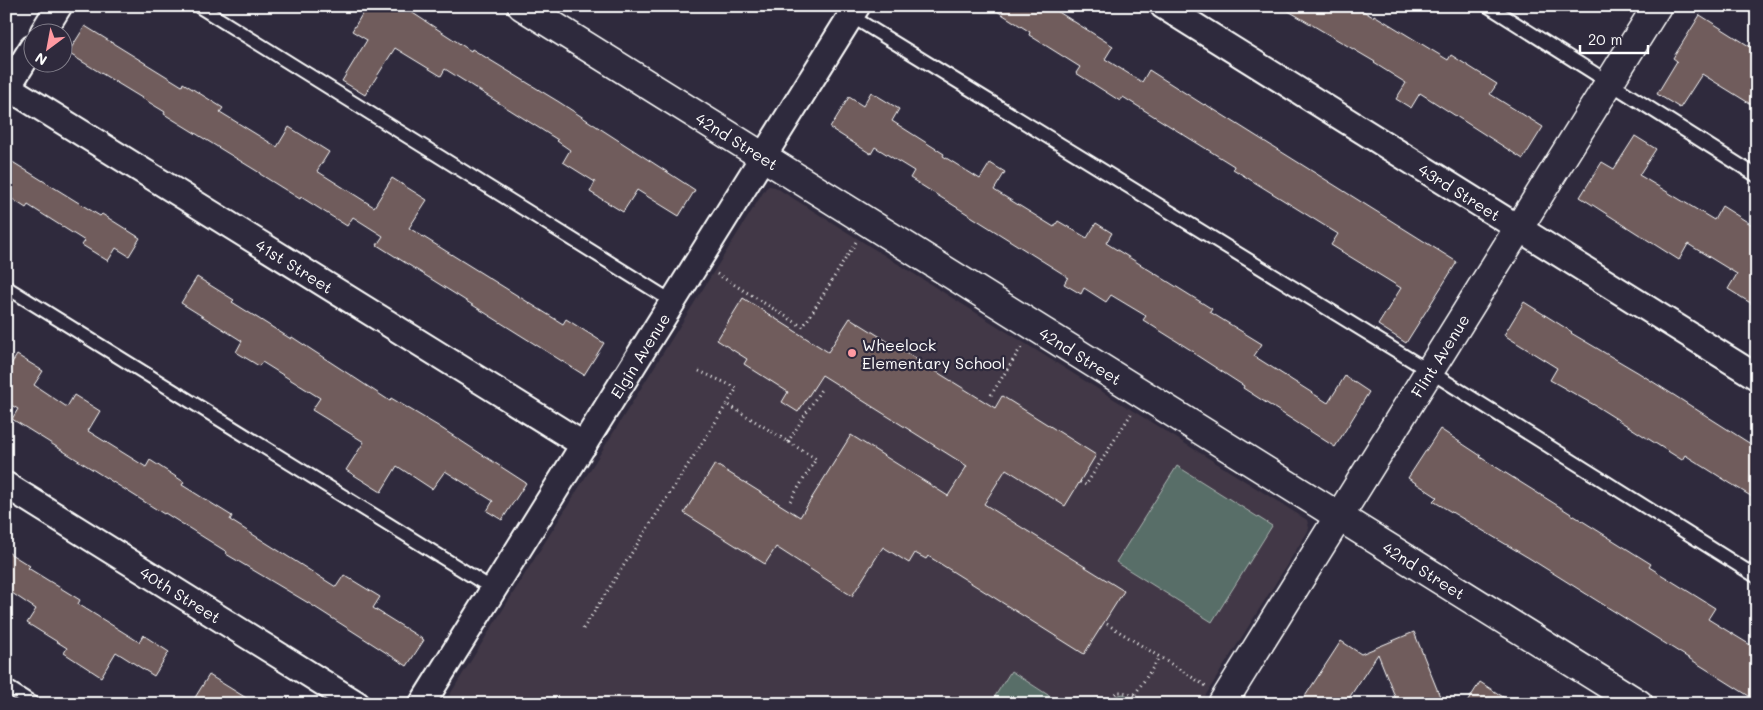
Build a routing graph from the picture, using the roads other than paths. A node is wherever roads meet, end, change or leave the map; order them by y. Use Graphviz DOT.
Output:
graph roads {
  1 [pos="59,6"];
  2 [pos="198,6"];
  3 [pos="522,6"];
  4 [pos="1163,6"];
  5 [pos="1488,6"];
  6 [pos="1657,6"];
  7 [pos="854,11"];
  8 [pos="49,22"];
  9 [pos="22,64"];
  10 [pos="1609,82"];
  11 [pos="7,88"];
  12 [pos="763,157"];
  13 [pos="1757,176"];
  14 [pos="1518,228"];
  15 [pos="6,287"];
  16 [pos="673,302"];
  17 [pos="1429,371"];
  18 [pos="1757,377"];
  19 [pos="584,445"];
  20 [pos="6,485"];
  21 [pos="1338,516"];
  22 [pos="1757,578"];
  23 [pos="493,590"];
  24 [pos="6,686"];
  25 [pos="1224,701"];
  26 [pos="34,704"];
  27 [pos="357,704"];
  28 [pos="422,704"];
  29 [pos="1639,704"];
  1 -- 8 [label="street"];
  2 -- 16 [label="lane"];
  3 -- 12 [label="street, 42nd Street"];
  4 -- 14 [label="street, 43rd Street"];
  5 -- 10 [label="lane"];
  6 -- 10 [label="street, Flint Avenue"];
  7 -- 12 [label="street, Elgin Avenue"];
  7 -- 17 [label="lane"];
  9 -- 11 [label="street"];
  10 -- 13 [label="lane"];
  10 -- 14 [label="street, Flint Avenue"];
  11 -- 19 [label="street, 41st Street"];
  12 -- 16 [label="street, Elgin Avenue"];
  12 -- 21 [label="street, 42nd Street"];
  14 -- 17 [label="street, Flint Avenue"];
  14 -- 18 [label="street, 43rd Street"];
  15 -- 23 [label="lane"];
  16 -- 19 [label="street, Elgin Avenue"];
  17 -- 21 [label="street, Flint Avenue"];
  17 -- 22 [label="lane"];
  19 -- 23 [label="street, Elgin Avenue"];
  20 -- 27 [label="street, 40th Street"];
  21 -- 25 [label="street, Flint Avenue"];
  21 -- 29 [label="street, 42nd Street"];
  23 -- 28 [label="street, Elgin Avenue"];
  24 -- 26 [label="lane"];
}
